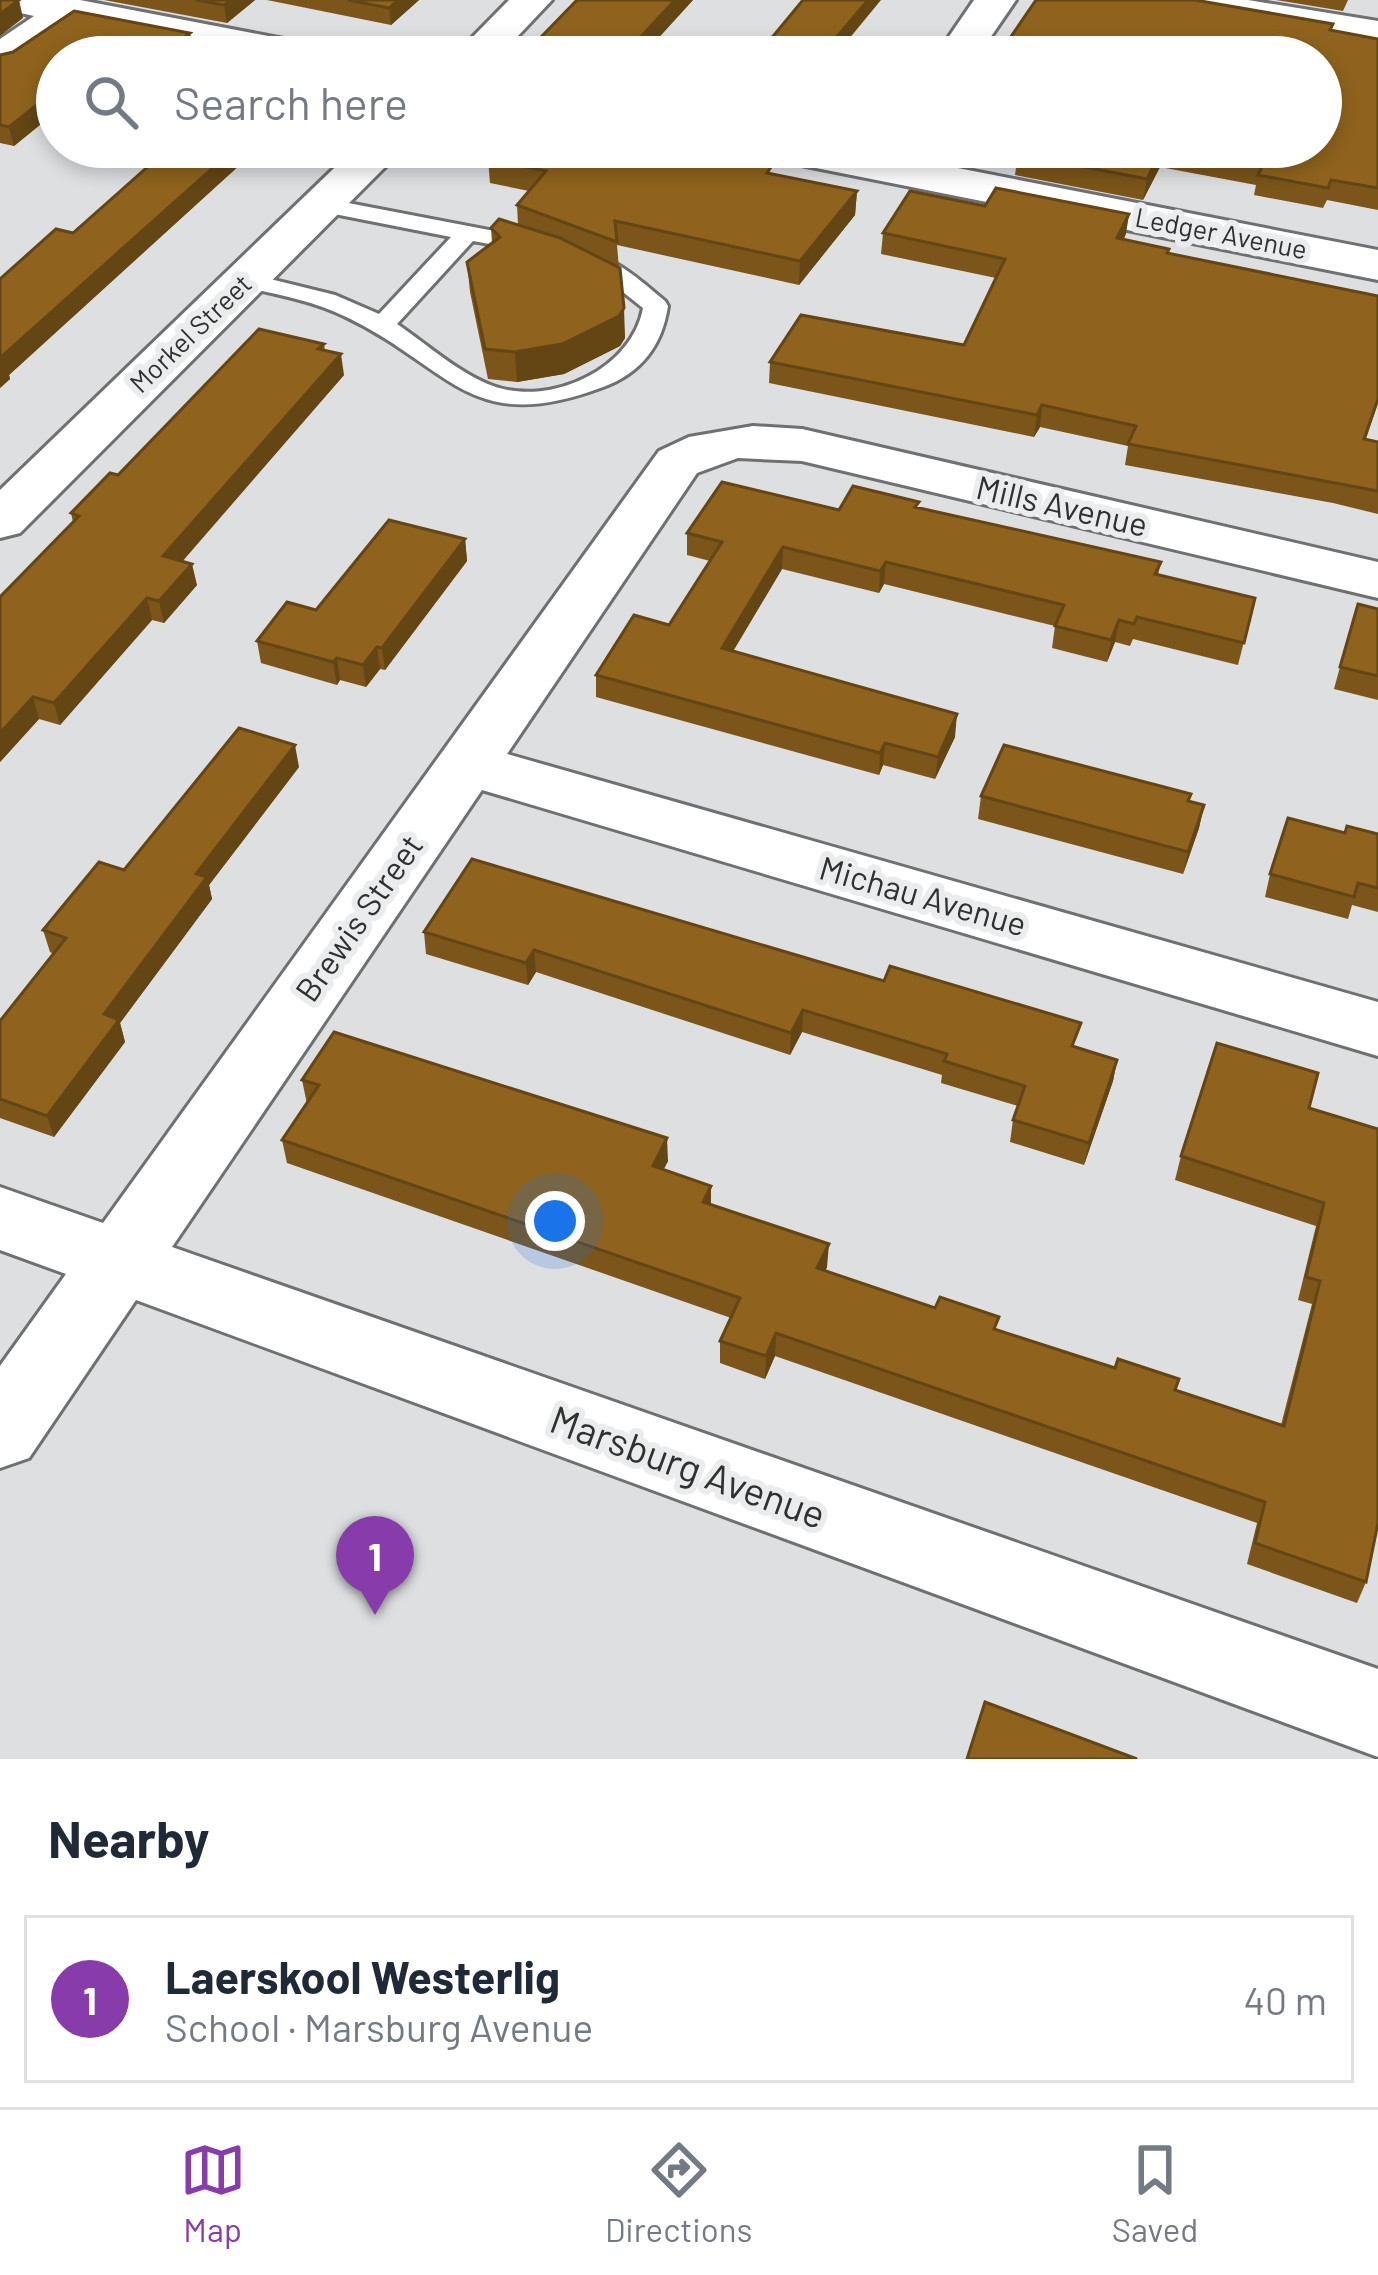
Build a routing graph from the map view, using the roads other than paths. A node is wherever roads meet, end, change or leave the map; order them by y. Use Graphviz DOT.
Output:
graph roads {
  1 [pos="16,0"];
  2 [pos="532,0"];
  3 [pos="995,0"];
  4 [pos="1173,0"];
  5 [pos="68,12"];
  6 [pos="1378,34"];
  7 [pos="197,36"];
  8 [pos="495,36"];
  9 [pos="970,36"];
  10 [pos="0,58"];
  11 [pos="361,168"];
  12 [pos="937,168"];
  13 [pos="322,206"];
  14 [pos="467,233"];
  15 [pos="1378,265"];
  16 [pos="246,280"];
  17 [pos="382,326"];
  18 [pos="745,441"];
  19 [pos="0,520"];
  20 [pos="1378,580"];
  21 [pos="468,764"];
  22 [pos="1378,1029"];
  23 [pos="0,1218"];
  24 [pos="118,1264"];
  25 [pos="0,1432"];
  26 [pos="1378,1714"];
  1 -- 5 [label="street"];
  2 -- 8 [label="street"];
  3 -- 9 [label="street"];
  4 -- 6 [label="street"];
  5 -- 7 [label="street"];
  5 -- 10 [label="street"];
  11 -- 13 [label="street, Morkel Street"];
  12 -- 15 [label="street, Ledger Avenue"];
  13 -- 14 [label="lane"];
  13 -- 16 [label="street, Morkel Street"];
  14 -- 17 [label="lane"];
  14 -- 17 [label="lane"];
  16 -- 17 [label="lane"];
  16 -- 19 [label="street, Morkel Street"];
  18 -- 20 [label="street, Mills Avenue"];
  18 -- 21 [label="street, Brewis Street"];
  21 -- 22 [label="street, Michau Avenue"];
  21 -- 24 [label="street, Brewis Street"];
  23 -- 24 [label="street, Marsburg Avenue"];
  24 -- 25 [label="street, Brewis Street"];
  24 -- 26 [label="street, Marsburg Avenue"];
}
